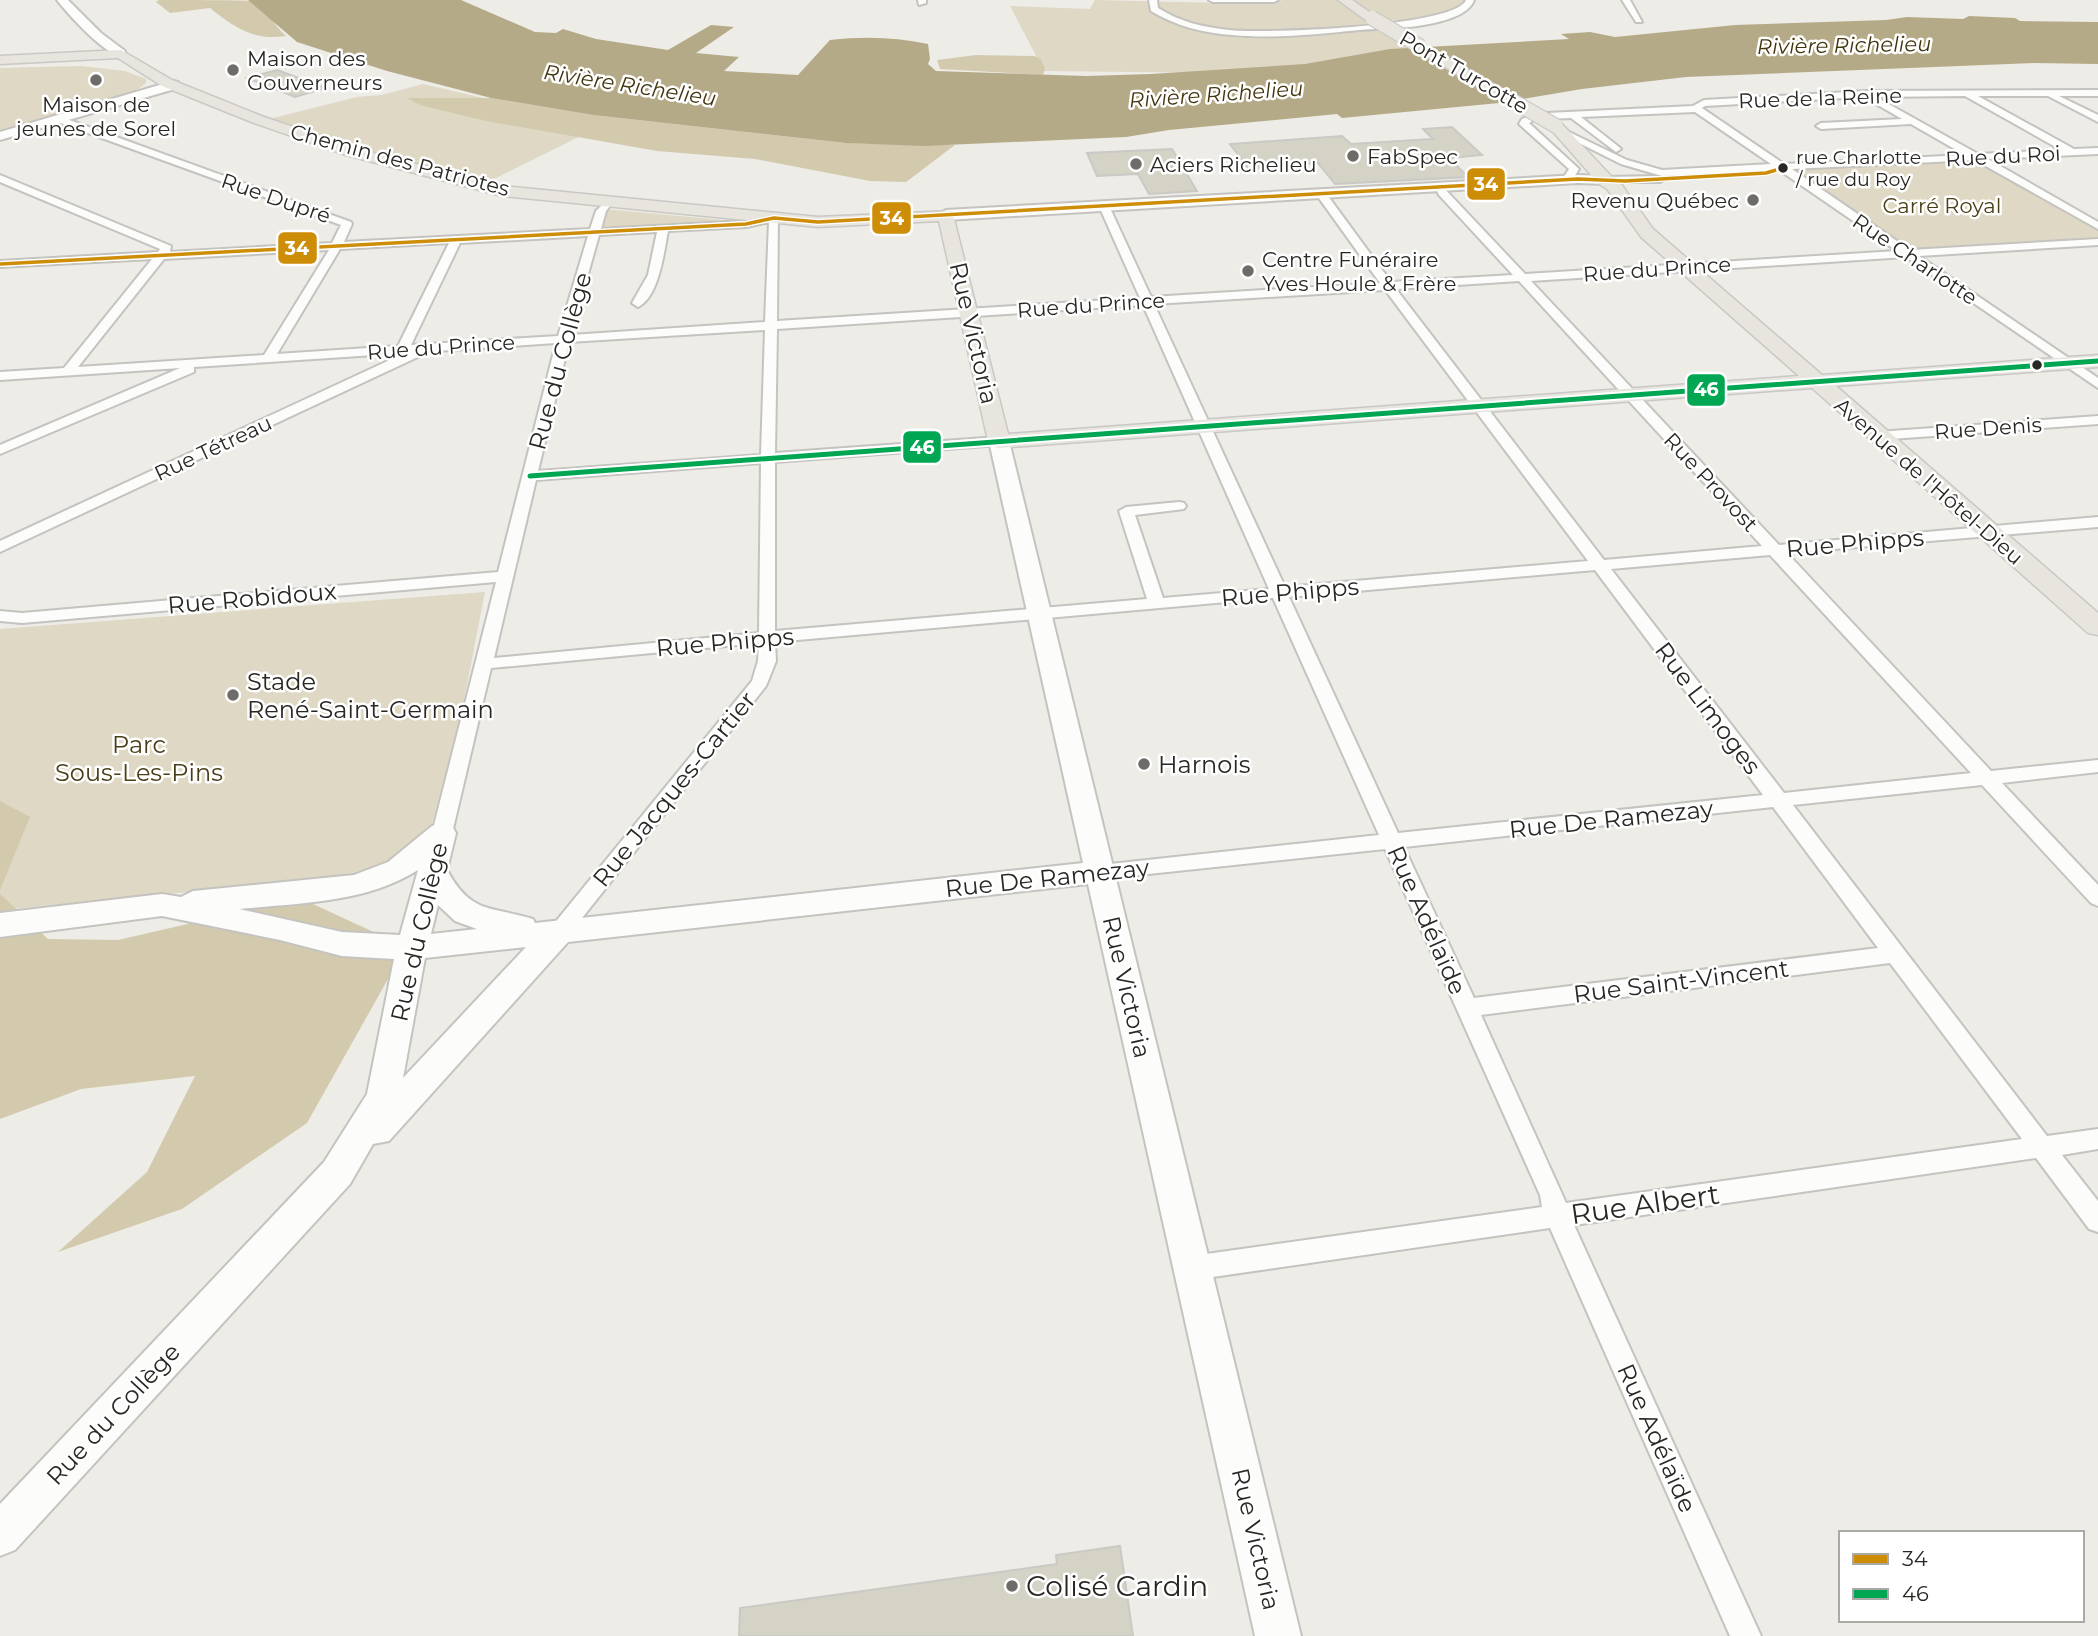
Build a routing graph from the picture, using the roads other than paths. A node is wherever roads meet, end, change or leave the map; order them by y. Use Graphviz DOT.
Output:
graph roads {
  1 [pos="62,0"];
  2 [pos="1153,0"];
  3 [pos="1213,0"];
  4 [pos="1274,0"];
  5 [pos="1344,0"];
  6 [pos="1470,0"];
  7 [pos="1626,0"];
  8 [pos="1639,20"];
  9 [pos="105,42"];
  10 [pos="123,56"];
  11 [pos="49,60"];
  12 [pos="0,62"];
  13 [pos="138,67"];
  14 [pos="165,82"];
  15 [pos="2085,93"];
  16 [pos="2098,93"];
  17 [pos="141,94"];
  18 [pos="1866,94"];
  19 [pos="1968,94"];
  20 [pos="2051,96"];
  21 [pos="2098,100"];
  22 [pos="1697,109"];
  23 [pos="1573,115"];
  24 [pos="1532,118"];
  25 [pos="58,119"];
  26 [pos="2098,119"];
  27 [pos="1913,121"];
  28 [pos="1556,125"];
  29 [pos="1821,126"];
  30 [pos="0,136"];
  31 [pos="2098,151"];
  32 [pos="2072,152"];
  33 [pos="1976,157"];
  34 [pos="1635,165"];
  35 [pos="1783,168"];
  36 [pos="0,178"];
  37 [pos="1573,179"];
  38 [pos="1605,180"];
  39 [pos="1440,187"];
  40 [pos="1321,194"];
  41 [pos="607,203"];
  42 [pos="1104,206"];
  43 [pos="946,215"];
  44 [pos="774,218"];
  45 [pos="1641,225"];
  46 [pos="2098,226"];
  47 [pos="663,228"];
  48 [pos="595,231"];
  49 [pos="456,240"];
  50 [pos="2098,242"];
  51 [pos="336,247"];
  52 [pos="1907,254"];
  53 [pos="162,255"];
  54 [pos="0,264"];
  55 [pos="1686,267"];
  56 [pos="1522,278"];
  57 [pos="1389,287"];
  58 [pos="1146,300"];
  59 [pos="638,303"];
  60 [pos="970,313"];
  61 [pos="771,326"];
  62 [pos="564,340"];
  63 [pos="427,348"];
  64 [pos="402,350"];
  65 [pos="268,358"];
  66 [pos="2098,361"];
  67 [pos="203,363"];
  68 [pos="2068,363"];
  69 [pos="173,365"];
  70 [pos="68,371"];
  71 [pos="0,376"];
  72 [pos="1815,382"];
  73 [pos="2098,384"];
  74 [pos="1631,396"];
  75 [pos="1479,406"];
  76 [pos="2098,420"];
  77 [pos="1202,426"];
  78 [pos="1877,436"];
  79 [pos="8,439"];
  80 [pos="999,441"];
  81 [pos="0,450"];
  82 [pos="768,457"];
  83 [pos="530,476"];
  84 [pos="1179,506"];
  85 [pos="2098,522"];
  86 [pos="1987,531"];
  87 [pos="0,547"];
  88 [pos="1774,550"];
  89 [pos="1601,566"];
  90 [pos="505,576"];
  91 [pos="1278,594"];
  92 [pos="1157,604"];
  93 [pos="1039,615"];
  94 [pos="0,616"];
  95 [pos="2098,627"];
  96 [pos="768,639"];
  97 [pos="482,664"];
  98 [pos="2098,766"];
  99 [pos="1985,778"];
  100 [pos="1778,801"];
  101 [pos="442,833"];
  102 [pos="1392,843"];
  103 [pos="432,867"];
  104 [pos="1101,872"];
  105 [pos="2098,898"];
  106 [pos="162,905"];
  107 [pos="0,925"];
  108 [pos="559,932"];
  109 [pos="412,948"];
  110 [pos="1895,954"];
  111 [pos="1466,1008"];
  112 [pos="2098,1139"];
  113 [pos="2042,1147"];
  114 [pos="337,1173"];
  115 [pos="1558,1216"];
  116 [pos="2098,1221"];
  117 [pos="1192,1268"];
  118 [pos="0,1535"];
  119 [pos="1278,1636"];
  120 [pos="1746,1636"];
  1 -- 9 [label="street, Chemin des Patriotes"];
  2 -- 6 [label="street"];
  3 -- 4 [label="street"];
  5 -- 28 [label="main road, Pont Turcotte, bridge"];
  7 -- 8 [label="street"];
  9 -- 10 [label="street, Chemin des Patriotes"];
  9 -- 11 [label="main road"];
  10 -- 11 [label="main road"];
  10 -- 13 [label="main road, Chemin des Patriotes"];
  11 -- 12 [label="main road"];
  11 -- 13 [label="main road"];
  13 -- 14 [label="main road, Chemin des Patriotes"];
  14 -- 17 [label="main road"];
  14 -- 41 [label="main road, Chemin des Patriotes"];
  15 -- 16 [label="street, Rue de la Reine"];
  15 -- 19 [label="street, Rue de la Reine"];
  15 -- 21 [label="street"];
  17 -- 25 [label="street"];
  18 -- 19 [label="street, Rue de la Reine"];
  18 -- 22 [label="street, Rue de la Reine"];
  18 -- 27 [label="street"];
  19 -- 32 [label="street"];
  20 -- 26 [label="street"];
  22 -- 23 [label="street, Rue de la Reine"];
  22 -- 35 [label="street, Rue Charlotte"];
  23 -- 28 [label="street, Rue de la Reine"];
  23 -- 34 [label="street"];
  24 -- 37 [label="street"];
  25 -- 30 [label="street"];
  25 -- 51 [label="street, Rue Dupré"];
  27 -- 29 [label="street"];
  27 -- 33 [label="street"];
  28 -- 34 [label="street, Rue du Roi"];
  28 -- 38 [label="main road, Avenue de l'Hôtel-Dieu"];
  31 -- 32 [label="street, Rue du Roi"];
  32 -- 33 [label="street, Rue du Roi"];
  33 -- 35 [label="street, Rue du Roi"];
  33 -- 46 [label="street"];
  34 -- 35 [label="street, Rue du Roi"];
  35 -- 38 [label="street, Rue du Roi"];
  35 -- 52 [label="street, Rue Charlotte"];
  36 -- 53 [label="street"];
  37 -- 38 [label="street, Rue du Roi"];
  37 -- 39 [label="street, Rue du Roi"];
  37 -- 45 [label="main road"];
  38 -- 45 [label="main road, Avenue de l'Hôtel-Dieu"];
  39 -- 40 [label="street, Rue du Roi"];
  39 -- 56 [label="street, Rue Provost"];
  40 -- 42 [label="street, Rue du Roi"];
  40 -- 57 [label="street, Rue Limoges"];
  41 -- 44 [label="main road, Chemin des Patriotes"];
  41 -- 48 [label="street, Rue du Collège"];
  42 -- 43 [label="street, Rue du Roi"];
  42 -- 58 [label="street, Rue Adélaïde"];
  43 -- 44 [label="main road, Rue du Roi"];
  43 -- 60 [label="main road, Rue Victoria"];
  44 -- 47 [label="street, Rue du Roi"];
  44 -- 61 [label="street, Rue Jacques-Cartier"];
  45 -- 55 [label="main road, Avenue de l'Hôtel-Dieu"];
  47 -- 48 [label="street, Rue du Roi"];
  47 -- 59 [label="street"];
  48 -- 49 [label="street, Rue du Roi"];
  48 -- 62 [label="street, Rue du Collège"];
  49 -- 51 [label="street, Rue du Roi"];
  49 -- 64 [label="street"];
  50 -- 52 [label="street, Rue du Prince"];
  51 -- 53 [label="street, Rue du Roi"];
  51 -- 65 [label="street, Rue Dupré"];
  52 -- 55 [label="street, Rue du Prince"];
  52 -- 68 [label="street, Rue Charlotte"];
  53 -- 54 [label="street, Rue du Roi"];
  53 -- 70 [label="street"];
  55 -- 56 [label="street, Rue du Prince"];
  55 -- 72 [label="main road, Avenue de l'Hôtel-Dieu"];
  56 -- 57 [label="street, Rue du Prince"];
  56 -- 74 [label="street, Rue Provost"];
  57 -- 58 [label="street, Rue du Prince"];
  57 -- 75 [label="street, Rue Limoges"];
  58 -- 60 [label="street, Rue du Prince"];
  58 -- 77 [label="street, Rue Adélaïde"];
  60 -- 61 [label="street, Rue du Prince"];
  60 -- 80 [label="main road, Rue Victoria"];
  61 -- 62 [label="street, Rue du Prince"];
  61 -- 82 [label="street, Rue Jacques-Cartier"];
  62 -- 63 [label="street, Rue du Prince"];
  62 -- 83 [label="street, Rue du Collège"];
  63 -- 64 [label="street, Rue du Prince"];
  63 -- 87 [label="street, Rue Tétreau"];
  64 -- 65 [label="street, Rue du Prince"];
  65 -- 67 [label="street, Rue du Prince"];
  66 -- 68 [label="main road"];
  67 -- 69 [label="street, Rue du Prince"];
  67 -- 79 [label="street"];
  68 -- 72 [label="main road"];
  68 -- 73 [label="street, Rue Charlotte"];
  69 -- 70 [label="street, Rue du Prince"];
  69 -- 79 [label="street"];
  70 -- 71 [label="street, Rue du Prince"];
  72 -- 74 [label="main road"];
  72 -- 78 [label="main road, Avenue de l'Hôtel-Dieu"];
  74 -- 75 [label="main road"];
  74 -- 88 [label="street, Rue Provost"];
  75 -- 77 [label="main road"];
  75 -- 89 [label="street, Rue Limoges"];
  76 -- 78 [label="street, Rue Denis"];
  77 -- 80 [label="main road"];
  77 -- 91 [label="street, Rue Adélaïde"];
  78 -- 86 [label="main road, Avenue de l'Hôtel-Dieu"];
  79 -- 81 [label="street"];
  80 -- 82 [label="street"];
  80 -- 93 [label="street, Rue Victoria"];
  82 -- 83 [label="street"];
  82 -- 96 [label="street, Rue Jacques-Cartier"];
  83 -- 90 [label="street, Rue du Collège"];
  84 -- 92 [label="street"];
  85 -- 86 [label="street, Rue Phipps"];
  86 -- 88 [label="street, Rue Phipps"];
  86 -- 95 [label="main road, Avenue de l'Hôtel-Dieu"];
  88 -- 89 [label="street, Rue Phipps"];
  88 -- 99 [label="street, Rue Provost"];
  89 -- 91 [label="street, Rue Phipps"];
  89 -- 100 [label="street, Rue Limoges"];
  90 -- 94 [label="street, Rue Robidoux"];
  90 -- 97 [label="street, Rue du Collège"];
  91 -- 92 [label="street, Rue Phipps"];
  91 -- 102 [label="street, Rue Adélaïde"];
  92 -- 93 [label="street, Rue Phipps"];
  93 -- 96 [label="street, Rue Phipps"];
  93 -- 104 [label="street, Rue Victoria"];
  96 -- 97 [label="street, Rue Phipps"];
  96 -- 108 [label="street, Rue Jacques-Cartier"];
  97 -- 101 [label="street, Rue du Collège"];
  98 -- 99 [label="street, Rue De Ramezay"];
  99 -- 100 [label="street, Rue De Ramezay"];
  99 -- 105 [label="street, Rue Provost"];
  100 -- 102 [label="street, Rue De Ramezay"];
  100 -- 110 [label="street, Rue Limoges"];
  101 -- 103 [label="street, Rue du Collège"];
  101 -- 106 [label="street"];
  102 -- 104 [label="street, Rue De Ramezay"];
  102 -- 111 [label="street, Rue Adélaïde"];
  103 -- 108 [label="street"];
  103 -- 109 [label="street, Rue du Collège"];
  104 -- 108 [label="street, Rue De Ramezay"];
  104 -- 117 [label="street, Rue Victoria"];
  106 -- 107 [label="street, Rue De Ramezay"];
  106 -- 109 [label="street, Rue De Ramezay"];
  108 -- 109 [label="street, Rue De Ramezay"];
  108 -- 114 [label="street"];
  109 -- 114 [label="street, Rue du Collège"];
  110 -- 111 [label="street, Rue Saint-Vincent"];
  110 -- 113 [label="street, Rue Limoges"];
  111 -- 115 [label="street, Rue Adélaïde"];
  112 -- 113 [label="street, Rue Albert"];
  113 -- 115 [label="street, Rue Albert"];
  113 -- 116 [label="street, Rue Limoges"];
  114 -- 118 [label="street, Rue du Collège"];
  115 -- 117 [label="street, Rue Albert"];
  115 -- 120 [label="street, Rue Adélaïde"];
  117 -- 119 [label="street, Rue Victoria"];
}
